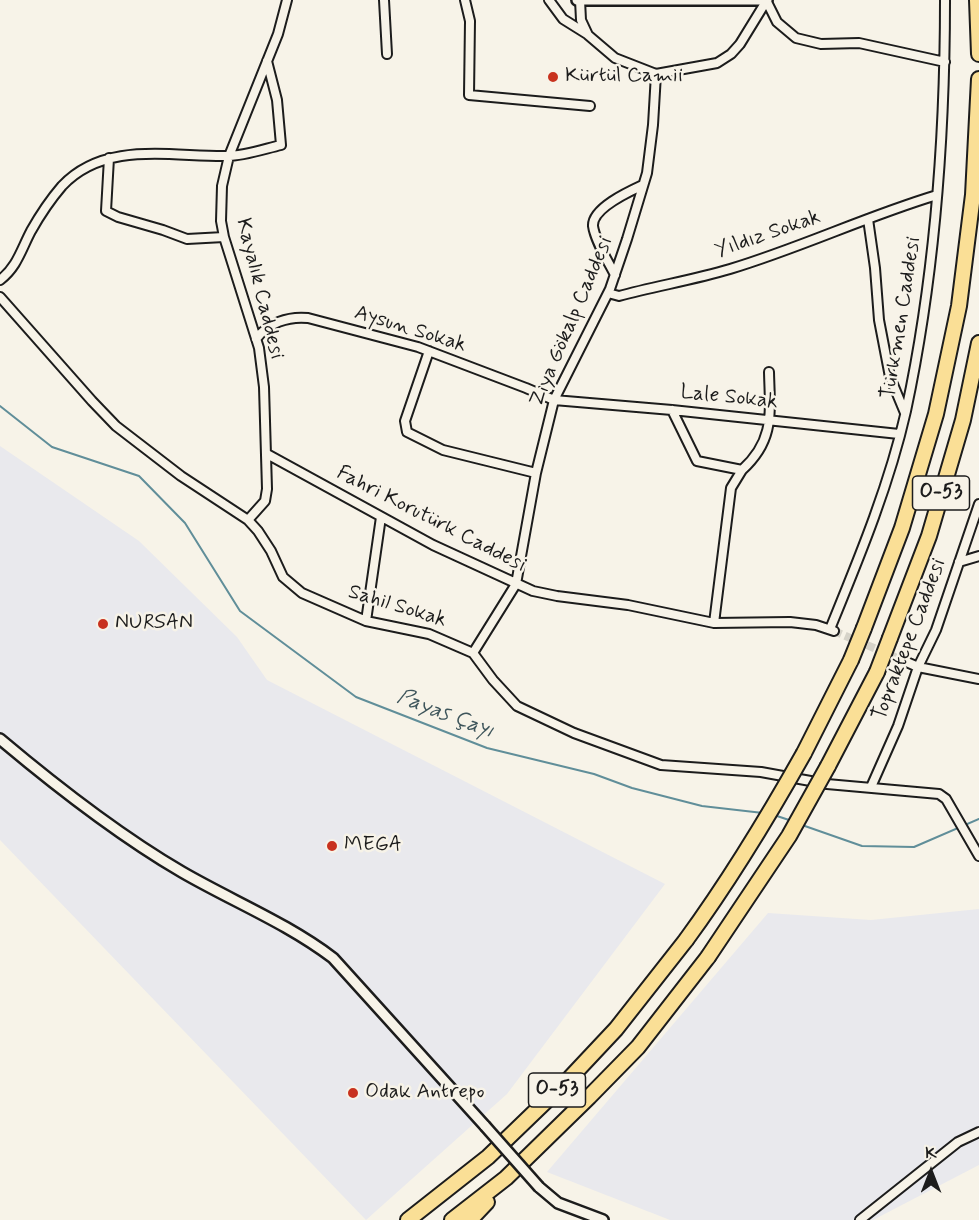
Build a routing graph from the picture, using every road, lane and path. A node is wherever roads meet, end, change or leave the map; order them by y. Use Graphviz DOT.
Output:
graph roads {
  1 [pos="287,0"];
  2 [pos="384,0"];
  3 [pos="465,0"];
  4 [pos="549,0"];
  5 [pos="579,0"];
  6 [pos="766,0"];
  7 [pos="945,0"];
  8 [pos="977,0"];
  9 [pos="588,35"];
  10 [pos="387,54"];
  11 [pos="979,54"];
  12 [pos="267,60"];
  13 [pos="945,62"];
  14 [pos="656,74"];
  15 [pos="979,79"];
  16 [pos="590,106"];
  17 [pos="229,156"];
  18 [pos="109,158"];
  19 [pos="643,185"];
  20 [pos="937,195"];
  21 [pos="868,219"];
  22 [pos="224,237"];
  23 [pos="615,274"];
  24 [pos="0,280"];
  25 [pos="608,293"];
  26 [pos="0,297"];
  27 [pos="256,339"];
  28 [pos="979,344"];
  29 [pos="429,351"];
  30 [pos="769,372"];
  31 [pos="554,400"];
  32 [pos="672,410"];
  33 [pos="905,413"];
  34 [pos="771,420"];
  35 [pos="899,434"];
  36 [pos="267,454"];
  37 [pos="742,470"];
  38 [pos="536,473"];
  39 [pos="979,504"];
  40 [pos="381,517"];
  41 [pos="248,520"];
  42 [pos="979,556"];
  43 [pos="959,562"];
  44 [pos="516,584"];
  45 [pos="366,621"];
  46 [pos="714,623"];
  47 [pos="832,630"];
  48 [pos="473,653"];
  49 [pos="902,660"];
  50 [pos="918,667"];
  51 [pos="979,679"];
  52 [pos="0,739"];
  53 [pos="871,787"];
  54 [pos="977,854"];
  55 [pos="589,1097"];
  56 [pos="979,1132"];
  57 [pos="408,1220"];
  58 [pos="452,1220"];
  59 [pos="470,1220"];
  60 [pos="603,1220"];
  61 [pos="860,1220"];
  1 -- 12 [label="street, Kayalık Caddesi"];
  2 -- 10 [label="street"];
  3 -- 16 [label="street"];
  4 -- 9 [label="street"];
  5 -- 6 [label="street"];
  5 -- 9 [label="street"];
  6 -- 13 [label="street"];
  6 -- 14 [label="street"];
  7 -- 13 [label="street, Türkmen Caddesi"];
  8 -- 11 [label="highway"];
  9 -- 14 [label="street"];
  12 -- 17 [label="street, Kayalık Caddesi"];
  12 -- 17 [label="street"];
  13 -- 20 [label="street, Türkmen Caddesi"];
  14 -- 19 [label="street, Ziya Gökalp Caddesi"];
  15 -- 57 [label="highway, O-53, bridge"];
  17 -- 18 [label="street"];
  17 -- 22 [label="street, Kayalık Caddesi"];
  18 -- 22 [label="street"];
  18 -- 24 [label="street"];
  19 -- 23 [label="street, Ziya Gökalp Caddesi"];
  19 -- 23 [label="street"];
  20 -- 21 [label="street, Yıldız Sokak"];
  20 -- 33 [label="street, Türkmen Caddesi"];
  21 -- 25 [label="street, Yıldız Sokak"];
  21 -- 33 [label="street"];
  22 -- 27 [label="street, Kayalık Caddesi"];
  23 -- 25 [label="street, Ziya Gökalp Caddesi"];
  25 -- 31 [label="street, Ziya Gökalp Caddesi"];
  26 -- 41 [label="street, Sahil Sokak"];
  27 -- 29 [label="street, Aysun Sokak"];
  27 -- 36 [label="street, Kayalık Caddesi"];
  28 -- 55 [label="highway, O-53, bridge"];
  29 -- 31 [label="street, Aysun Sokak"];
  29 -- 38 [label="street"];
  30 -- 34 [label="street"];
  31 -- 32 [label="street, Lale Sokak"];
  31 -- 38 [label="street, Ziya Gökalp Caddesi"];
  32 -- 34 [label="street, Lale Sokak"];
  32 -- 37 [label="street"];
  33 -- 35 [label="street, Türkmen Caddesi"];
  34 -- 35 [label="street, Lale Sokak"];
  34 -- 37 [label="street"];
  35 -- 47 [label="street, Türkmen Caddesi"];
  36 -- 40 [label="street, Fahri Korutürk Caddesi"];
  36 -- 41 [label="street, Kayalık Caddesi"];
  37 -- 46 [label="street"];
  38 -- 44 [label="street, Ziya Gökalp Caddesi"];
  39 -- 43 [label="street, Topraktepe Caddesi"];
  40 -- 44 [label="street, Fahri Korutürk Caddesi"];
  40 -- 45 [label="street"];
  41 -- 45 [label="street, Sahil Sokak"];
  42 -- 43 [label="street"];
  43 -- 50 [label="street, Topraktepe Caddesi"];
  44 -- 46 [label="street, Fahri Korutürk Caddesi"];
  44 -- 48 [label="street"];
  45 -- 48 [label="street, Sahil Sokak"];
  46 -- 47 [label="street, Fahri Korutürk Caddesi"];
  48 -- 53 [label="street"];
  49 -- 50 [label="street"];
  50 -- 51 [label="street"];
  50 -- 53 [label="street, Topraktepe Caddesi"];
  52 -- 60 [label="street, bridge"];
  53 -- 54 [label="street"];
  55 -- 58 [label="highway, O-53"];
  55 -- 59 [label="highway"];
  56 -- 61 [label="street"];
}
